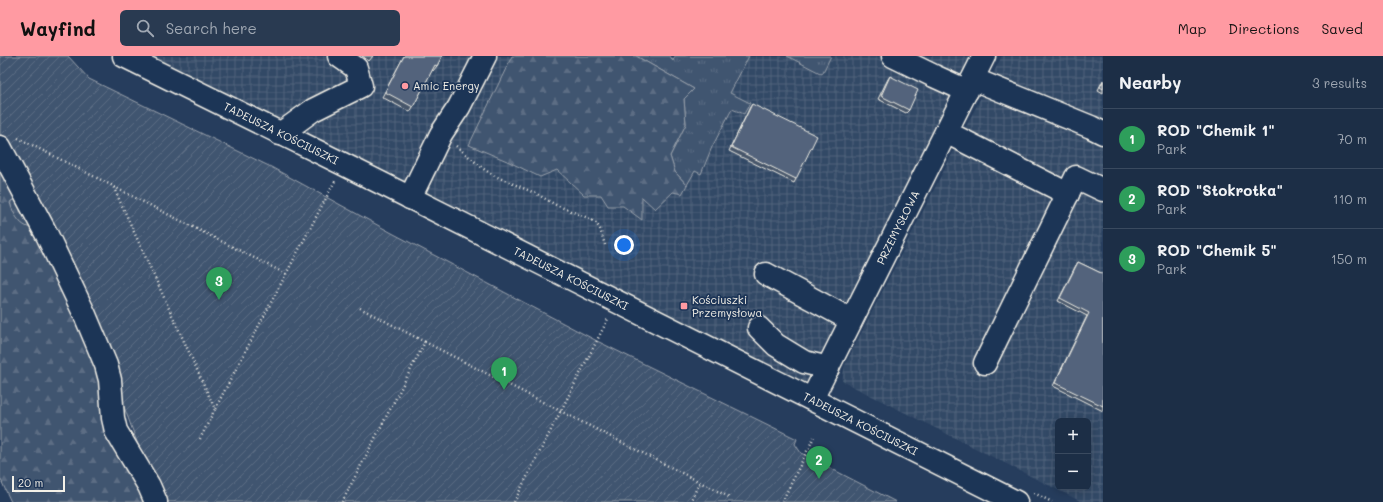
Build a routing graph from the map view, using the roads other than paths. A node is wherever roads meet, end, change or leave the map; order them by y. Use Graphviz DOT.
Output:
graph roads {
  1 [pos="124,56"];
  2 [pos="339,56"];
  3 [pos="485,56"];
  4 [pos="984,56"];
  5 [pos="898,57"];
  6 [pos="970,85"];
  7 [pos="946,132"];
  8 [pos="1103,133"];
  9 [pos="280,134"];
  10 [pos="6,141"];
  11 [pos="1103,190"];
  12 [pos="1068,194"];
  13 [pos="410,198"];
  14 [pos="766,274"];
  15 [pos="851,320"];
  16 [pos="759,328"];
  17 [pos="985,363"];
  18 [pos="828,368"];
  19 [pos="812,399"];
  20 [pos="156,502"];
  21 [pos="1016,502"];
  1 -- 9 [label="main road, TADEUSZA KOŚCIUSZKI"];
  2 -- 9 [label="main road"];
  3 -- 13 [label="main road"];
  4 -- 6 [label="main road, PRZEMYSŁOWA"];
  5 -- 6 [label="main road"];
  6 -- 7 [label="main road, PRZEMYSŁOWA"];
  6 -- 8 [label="main road"];
  7 -- 12 [label="main road"];
  7 -- 15 [label="main road, PRZEMYSŁOWA"];
  9 -- 13 [label="main road, TADEUSZA KOŚCIUSZKI"];
  10 -- 20 [label="main road"];
  11 -- 12 [label="main road"];
  12 -- 17 [label="main road"];
  13 -- 19 [label="main road, TADEUSZA KOŚCIUSZKI"];
  14 -- 15 [label="main road"];
  15 -- 18 [label="main road, PRZEMYSŁOWA"];
  16 -- 18 [label="main road"];
  18 -- 19 [label="main road, PRZEMYSŁOWA"];
  19 -- 21 [label="main road, TADEUSZA KOŚCIUSZKI"];
}
